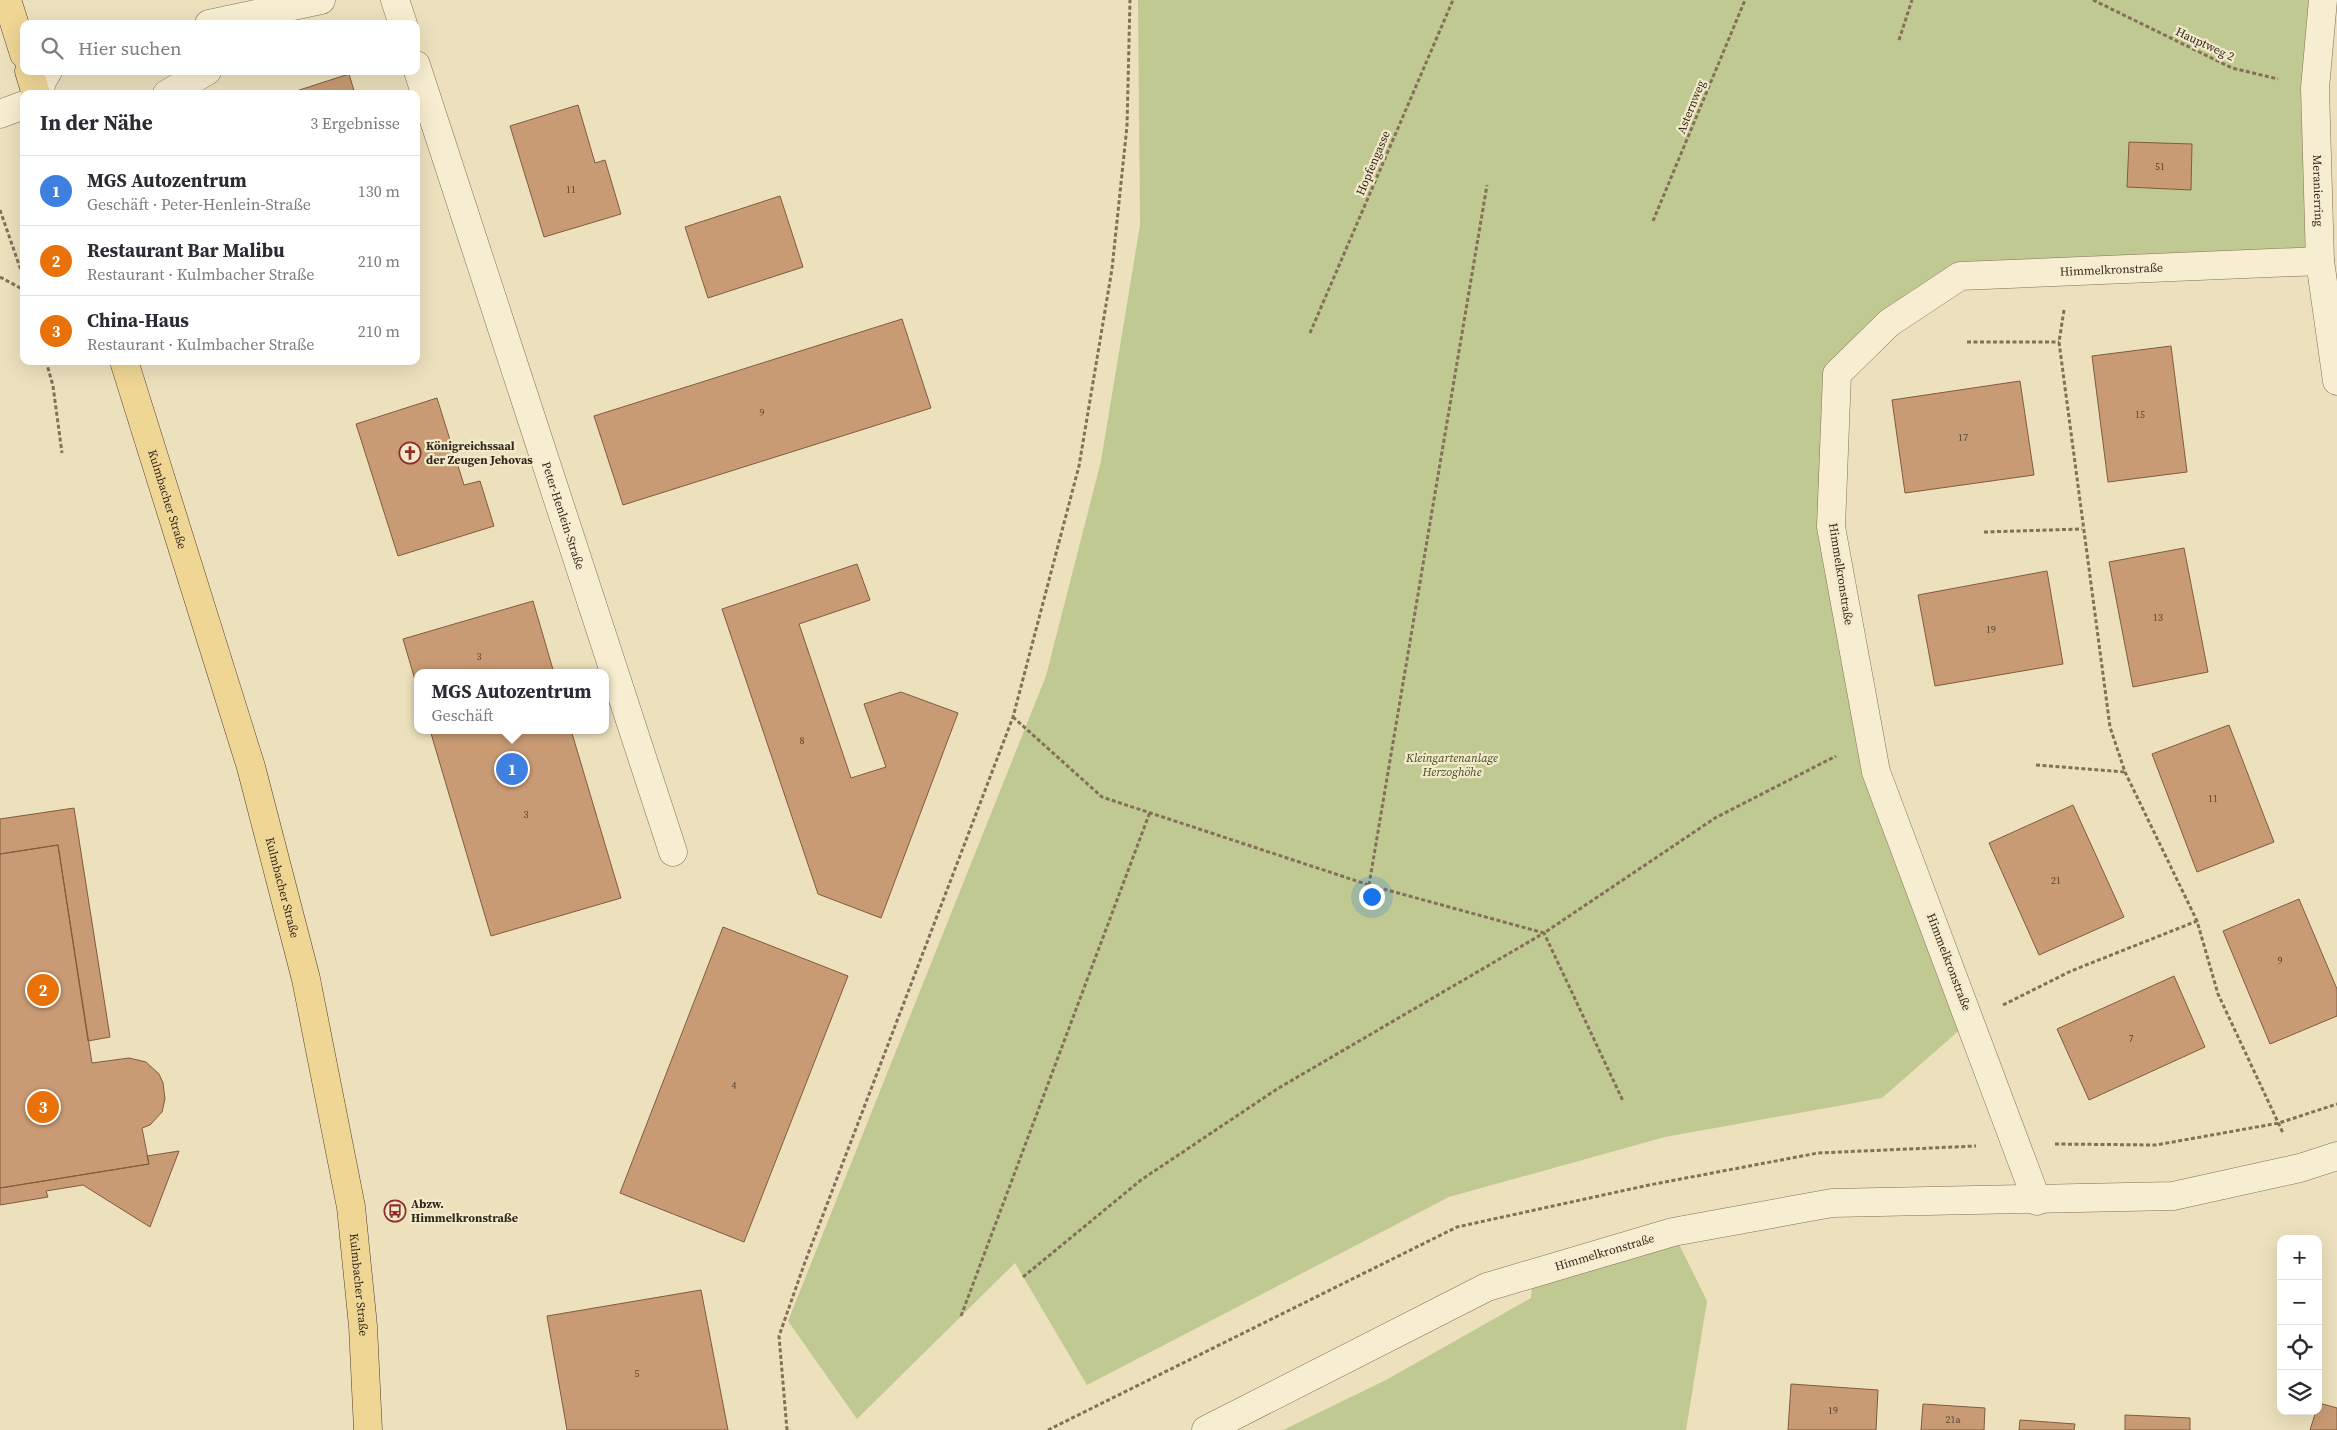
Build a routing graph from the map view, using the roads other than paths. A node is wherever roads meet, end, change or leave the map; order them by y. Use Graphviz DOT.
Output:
graph roads {
  1 [pos="7,0"];
  2 [pos="395,0"];
  3 [pos="2323,0"];
  4 [pos="319,1"];
  5 [pos="228,20"];
  6 [pos="287,20"];
  7 [pos="402,20"];
  8 [pos="20,41"];
  9 [pos="31,75"];
  10 [pos="46,75"];
  11 [pos="419,75"];
  12 [pos="194,81"];
  13 [pos="36,90"];
  14 [pos="39,90"];
  15 [pos="176,90"];
  16 [pos="20,106"];
  17 [pos="0,114"];
  18 [pos="2320,261"];
  19 [pos="125,365"];
  20 [pos="2337,381"];
  21 [pos="673,852"];
  22 [pos="2337,1156"];
  23 [pos="2037,1201"];
  24 [pos="368,1430"];
  25 [pos="1206,1430"];
  1 -- 8 [label="main road"];
  2 -- 7 [label="street"];
  3 -- 18 [label="street, Meranierring"];
  4 -- 5 [label="street"];
  4 -- 6 [label="street"];
  9 -- 13 [label="main road"];
  10 -- 14 [label="street"];
  11 -- 21 [label="street, Peter-Henlein-Straße"];
  12 -- 15 [label="street"];
  16 -- 17 [label="street"];
  18 -- 20 [label="street, Meranierring"];
  18 -- 23 [label="street, Himmelkronstraße"];
  19 -- 24 [label="main road, Kulmbacher Straße"];
  22 -- 23 [label="street, Himmelkronstraße"];
  23 -- 25 [label="street, Himmelkronstraße"];
}
